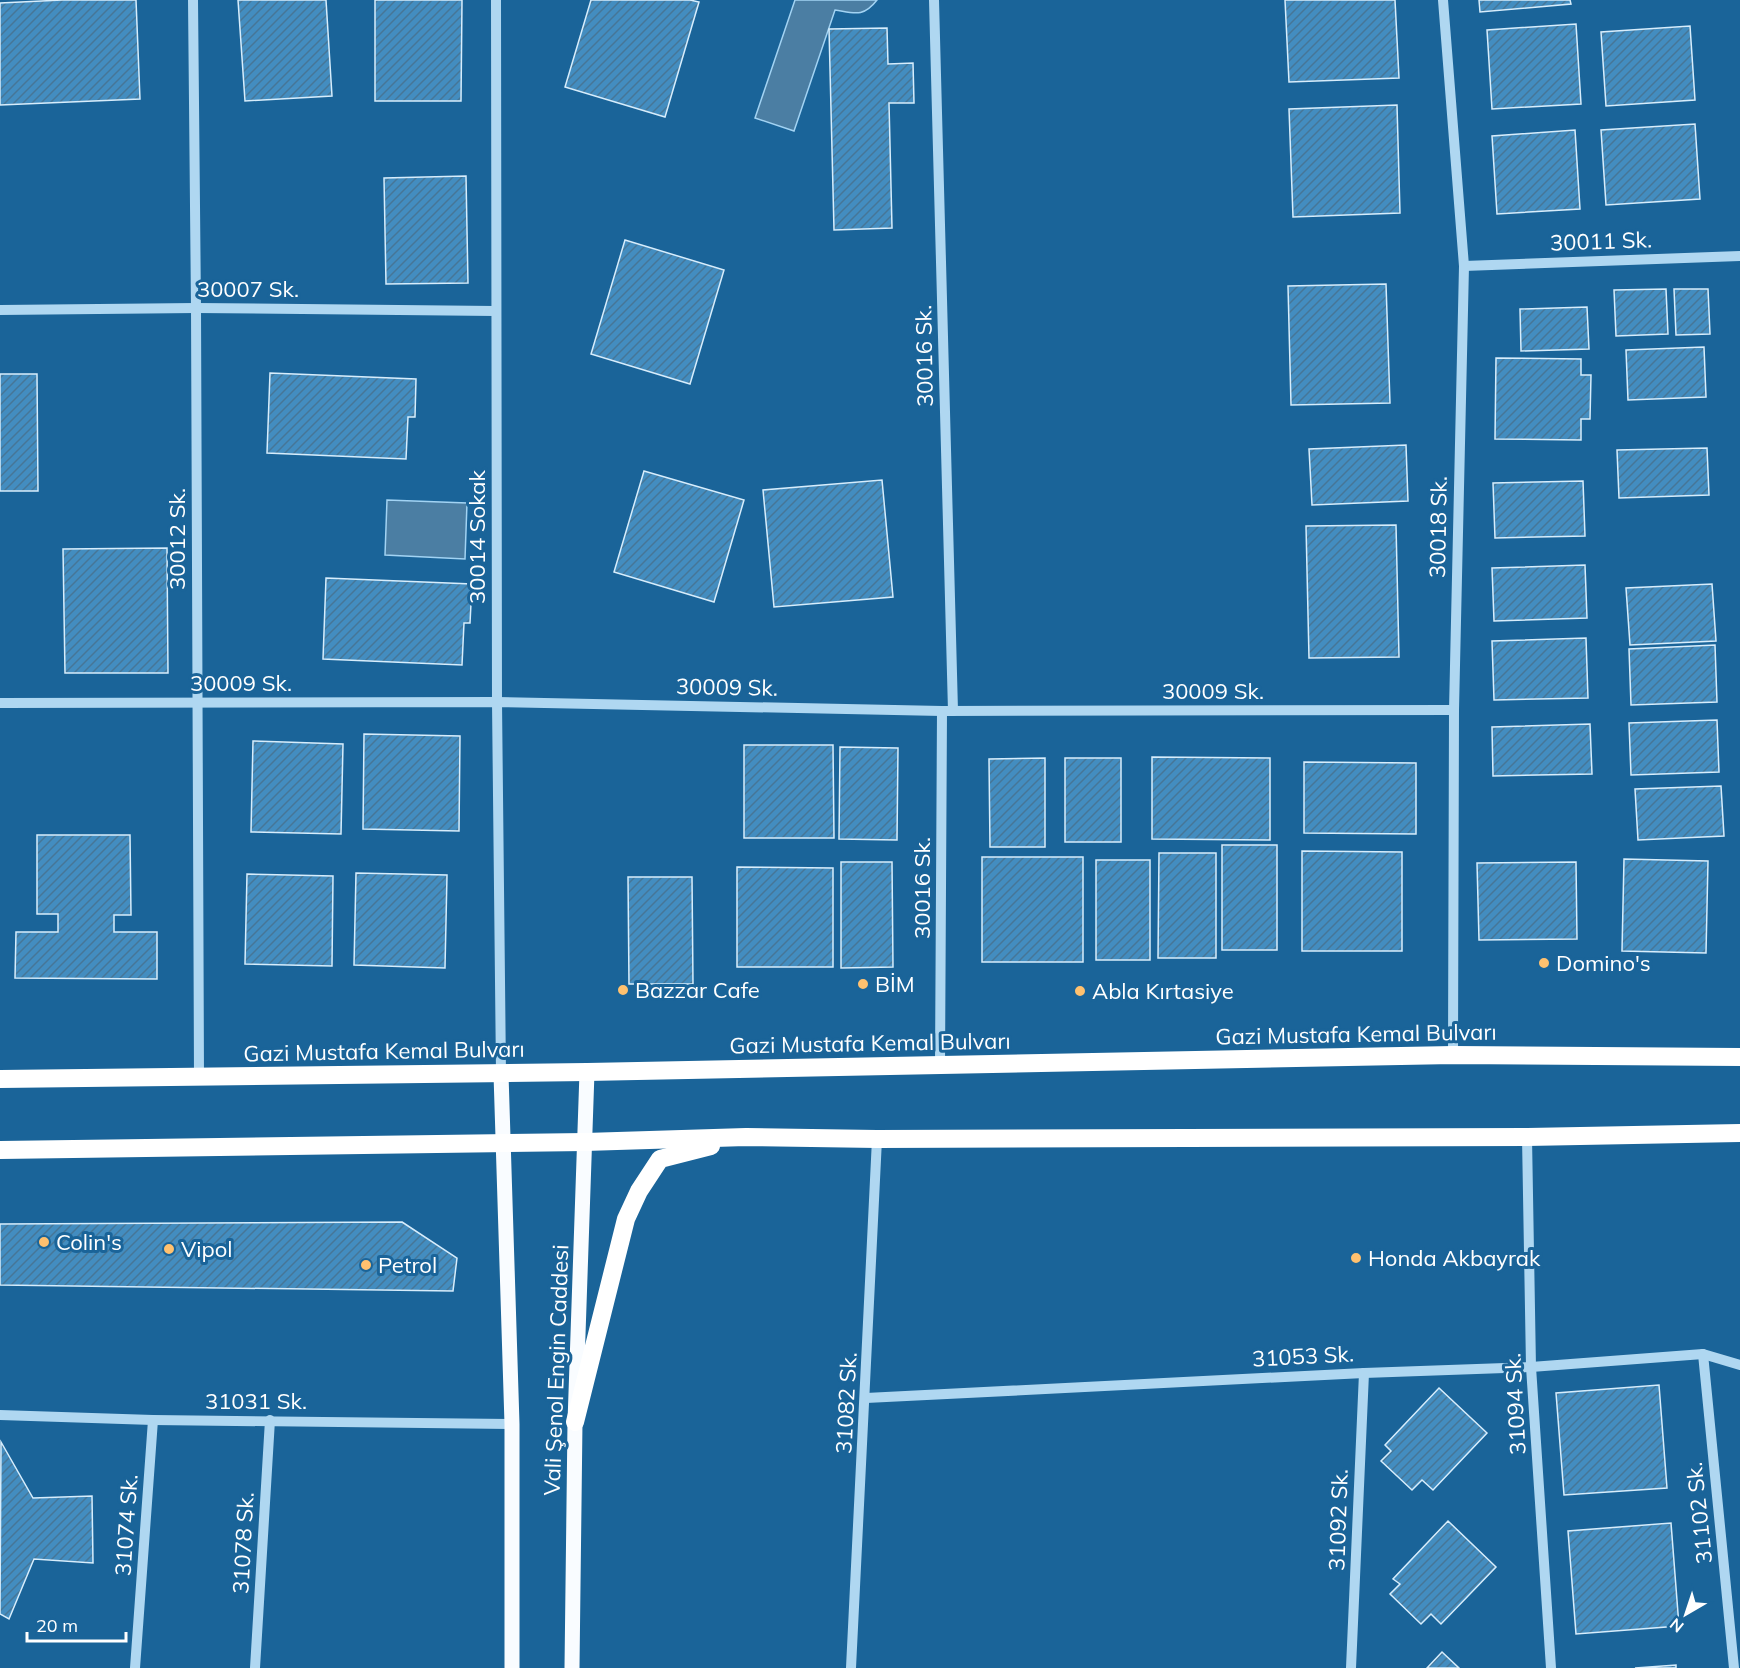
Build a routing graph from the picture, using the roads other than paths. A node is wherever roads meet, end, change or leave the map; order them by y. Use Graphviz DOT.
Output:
graph roads {
  1 [pos="193,0"];
  2 [pos="496,0"];
  3 [pos="934,0"];
  4 [pos="1443,0"];
  5 [pos="1740,256"];
  6 [pos="1464,266"];
  7 [pos="196,308"];
  8 [pos="0,310"];
  9 [pos="495,311"];
  10 [pos="497,702"];
  11 [pos="0,703"];
  12 [pos="196,703"];
  13 [pos="1454,710"];
  14 [pos="947,711"];
  15 [pos="1453,1055"];
  16 [pos="1740,1057"];
  17 [pos="940,1065"];
  18 [pos="587,1072"];
  19 [pos="501,1074"];
  20 [pos="199,1078"];
  21 [pos="0,1079"];
  22 [pos="1740,1133"];
  23 [pos="746,1137"];
  24 [pos="1527,1137"];
  25 [pos="877,1139"];
  26 [pos="585,1142"];
  27 [pos="504,1143"];
  28 [pos="0,1150"];
  29 [pos="1703,1354"];
  30 [pos="1740,1365"];
  31 [pos="1531,1367"];
  32 [pos="1364,1373"];
  33 [pos="866,1398"];
  34 [pos="0,1415"];
  35 [pos="153,1420"];
  36 [pos="270,1420"];
  37 [pos="575,1422"];
  38 [pos="512,1424"];
  39 [pos="135,1668"];
  40 [pos="255,1668"];
  41 [pos="512,1668"];
  42 [pos="572,1668"];
  43 [pos="851,1668"];
  44 [pos="1351,1668"];
  45 [pos="1551,1668"];
  46 [pos="1734,1668"];
  1 -- 7 [label="street, 30012 Sk."];
  2 -- 9 [label="street, 30014 Sokak"];
  3 -- 14 [label="street, 30016 Sk."];
  4 -- 6 [label="street, 30018 Sk."];
  5 -- 6 [label="street, 30011 Sk."];
  6 -- 13 [label="street, 30018 Sk."];
  7 -- 8 [label="street, 30007 Sk."];
  7 -- 9 [label="street, 30007 Sk."];
  7 -- 12 [label="street, 30012 Sk."];
  9 -- 10 [label="street, 30014 Sokak"];
  10 -- 12 [label="street, 30009 Sk."];
  10 -- 14 [label="street, 30009 Sk."];
  10 -- 19 [label="street, 30014 Sokak"];
  11 -- 12 [label="street, 30009 Sk."];
  12 -- 20 [label="street, 30012 Sk."];
  13 -- 14 [label="street, 30009 Sk."];
  13 -- 15 [label="street, 30018 Sk."];
  14 -- 17 [label="street, 30016 Sk."];
  15 -- 16 [label="highway, Gazi Mustafa Kemal Bulvarı"];
  15 -- 17 [label="highway, Gazi Mustafa Kemal Bulvarı"];
  17 -- 18 [label="highway, Gazi Mustafa Kemal Bulvarı"];
  18 -- 19 [label="highway, Gazi Mustafa Kemal Bulvarı"];
  18 -- 26 [label="main road, Vali Şenol Engin Caddesi"];
  19 -- 20 [label="highway, Gazi Mustafa Kemal Bulvarı"];
  19 -- 27 [label="main road, Vali Şenol Engin Caddesi"];
  20 -- 21 [label="highway, Gazi Mustafa Kemal Bulvarı"];
  22 -- 24 [label="highway"];
  23 -- 25 [label="highway"];
  23 -- 26 [label="highway"];
  23 -- 37 [label="highway"];
  24 -- 25 [label="highway"];
  24 -- 31 [label="street, 31094 Sk."];
  25 -- 33 [label="street, 31082 Sk."];
  26 -- 27 [label="highway"];
  26 -- 37 [label="main road, Vali Şenol Engin Caddesi"];
  27 -- 28 [label="highway"];
  27 -- 38 [label="main road, Vali Şenol Engin Caddesi"];
  29 -- 30 [label="street, 31053 Sk."];
  29 -- 31 [label="street, 31053 Sk."];
  29 -- 46 [label="street, 31102 Sk."];
  31 -- 32 [label="street, 31053 Sk."];
  31 -- 45 [label="street, 31094 Sk."];
  32 -- 33 [label="street, 31053 Sk."];
  32 -- 44 [label="street, 31092 Sk."];
  33 -- 43 [label="street, 31082 Sk."];
  34 -- 35 [label="street, 31031 Sk."];
  35 -- 36 [label="street, 31031 Sk."];
  35 -- 39 [label="street, 31074 Sk."];
  36 -- 38 [label="street, 31031 Sk."];
  36 -- 40 [label="street, 31078 Sk."];
  37 -- 42 [label="main road, Vali Şenol Engin Caddesi"];
  38 -- 41 [label="main road, Vali Şenol Engin Caddesi"];
}
